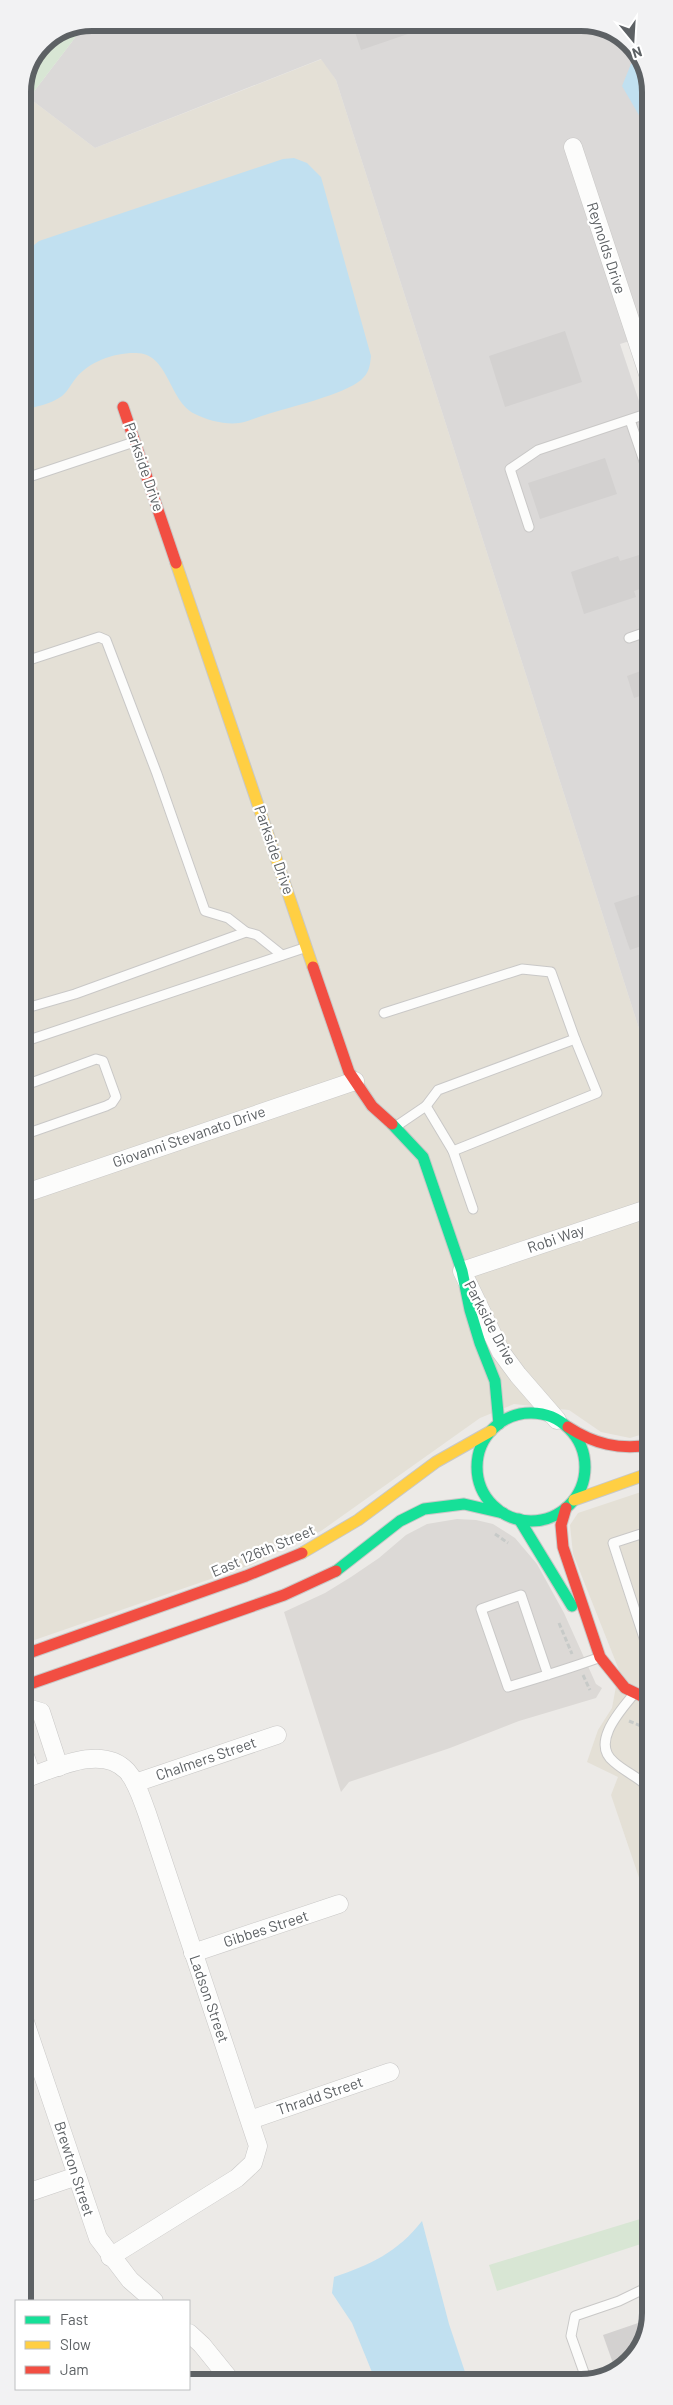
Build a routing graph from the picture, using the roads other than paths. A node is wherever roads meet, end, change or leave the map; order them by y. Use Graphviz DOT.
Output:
graph roads {
  1 [pos="573,147"];
  2 [pos="642,357"];
  3 [pos="123,408"];
  4 [pos="642,416"];
  5 [pos="630,420"];
  6 [pos="135,442"];
  7 [pos="642,455"];
  8 [pos="31,476"];
  9 [pos="529,527"];
  10 [pos="642,634"];
  11 [pos="629,638"];
  12 [pos="31,659"];
  13 [pos="246,932"];
  14 [pos="306,947"];
  15 [pos="282,955"];
  16 [pos="31,1007"];
  17 [pos="384,1013"];
  18 [pos="31,1039"];
  19 [pos="575,1039"];
  20 [pos="355,1081"];
  21 [pos="31,1083"];
  22 [pos="426,1106"];
  23 [pos="396,1127"];
  24 [pos="31,1132"];
  25 [pos="453,1151"];
  26 [pos="31,1191"];
  27 [pos="473,1209"];
  28 [pos="642,1211"];
  29 [pos="462,1271"];
  30 [pos="562,1423"];
  31 [pos="495,1427"];
  32 [pos="642,1446"];
  33 [pos="642,1475"];
  34 [pos="570,1504"];
  35 [pos="503,1513"];
  36 [pos="519,1519"];
  37 [pos="642,1533"];
  38 [pos="642,1632"];
  39 [pos="594,1642"];
  40 [pos="31,1653"];
  41 [pos="600,1657"];
  42 [pos="548,1675"];
  43 [pos="31,1684"];
  44 [pos="634,1694"];
  45 [pos="642,1697"];
  46 [pos="31,1709"];
  47 [pos="277,1735"];
  48 [pos="59,1767"];
  49 [pos="31,1777"];
  50 [pos="642,1781"];
  51 [pos="135,1783"];
  52 [pos="339,1904"];
  53 [pos="193,1953"];
  54 [pos="31,2040"];
  55 [pos="390,2072"];
  56 [pos="250,2120"];
  57 [pos="77,2176"];
  58 [pos="31,2192"];
  59 [pos="110,2256"];
  60 [pos="642,2290"];
  61 [pos="151,2300"];
  62 [pos="190,2334"];
  63 [pos="226,2374"];
  64 [pos="585,2374"];
  1 -- 2 [label="street, Reynolds Drive"];
  3 -- 6 [label="main road, Parkside Drive"];
  4 -- 5 [label="lane"];
  5 -- 7 [label="lane"];
  5 -- 9 [label="lane"];
  6 -- 8 [label="lane"];
  6 -- 14 [label="main road, Parkside Drive"];
  10 -- 11 [label="lane"];
  12 -- 13 [label="lane"];
  13 -- 15 [label="lane"];
  13 -- 16 [label="lane"];
  14 -- 15 [label="lane"];
  14 -- 20 [label="main road, Parkside Drive"];
  15 -- 18 [label="lane"];
  17 -- 19 [label="lane"];
  19 -- 22 [label="lane"];
  19 -- 25 [label="lane"];
  20 -- 23 [label="main road, Parkside Drive"];
  20 -- 26 [label="street, Giovanni Stevanato Drive"];
  21 -- 24 [label="lane"];
  22 -- 23 [label="lane"];
  22 -- 25 [label="lane"];
  23 -- 29 [label="main road, Parkside Drive"];
  25 -- 27 [label="lane"];
  28 -- 29 [label="street, Robi Way"];
  29 -- 30 [label="street, Parkside Drive"];
  29 -- 31 [label="main road, Parkside Drive"];
  30 -- 31 [label="main road"];
  30 -- 32 [label="main road"];
  30 -- 34 [label="main road"];
  31 -- 35 [label="main road"];
  31 -- 40 [label="main road, East 126th Street"];
  33 -- 34 [label="main road"];
  34 -- 36 [label="main road"];
  34 -- 39 [label="main road"];
  35 -- 36 [label="main road"];
  35 -- 43 [label="main road"];
  36 -- 39 [label="main road"];
  37 -- 38 [label="lane"];
  39 -- 41 [label="main road"];
  41 -- 42 [label="lane"];
  41 -- 44 [label="main road"];
  42 -- 42 [label="lane"];
  44 -- 45 [label="main road"];
  44 -- 50 [label="lane"];
  46 -- 48 [label="street"];
  47 -- 51 [label="street, Chalmers Street"];
  48 -- 49 [label="street, Ladson Street"];
  48 -- 51 [label="street, Ladson Street"];
  51 -- 53 [label="street, Ladson Street"];
  52 -- 53 [label="street, Gibbes Street"];
  53 -- 56 [label="street, Ladson Street"];
  54 -- 57 [label="street, Brewton Street"];
  55 -- 56 [label="street, Thradd Street"];
  56 -- 59 [label="street, Ladson Street"];
  57 -- 58 [label="street"];
  57 -- 59 [label="street, Brewton Street"];
  59 -- 61 [label="street, Brewton Street"];
  60 -- 64 [label="lane"];
  62 -- 63 [label="street"];
}
